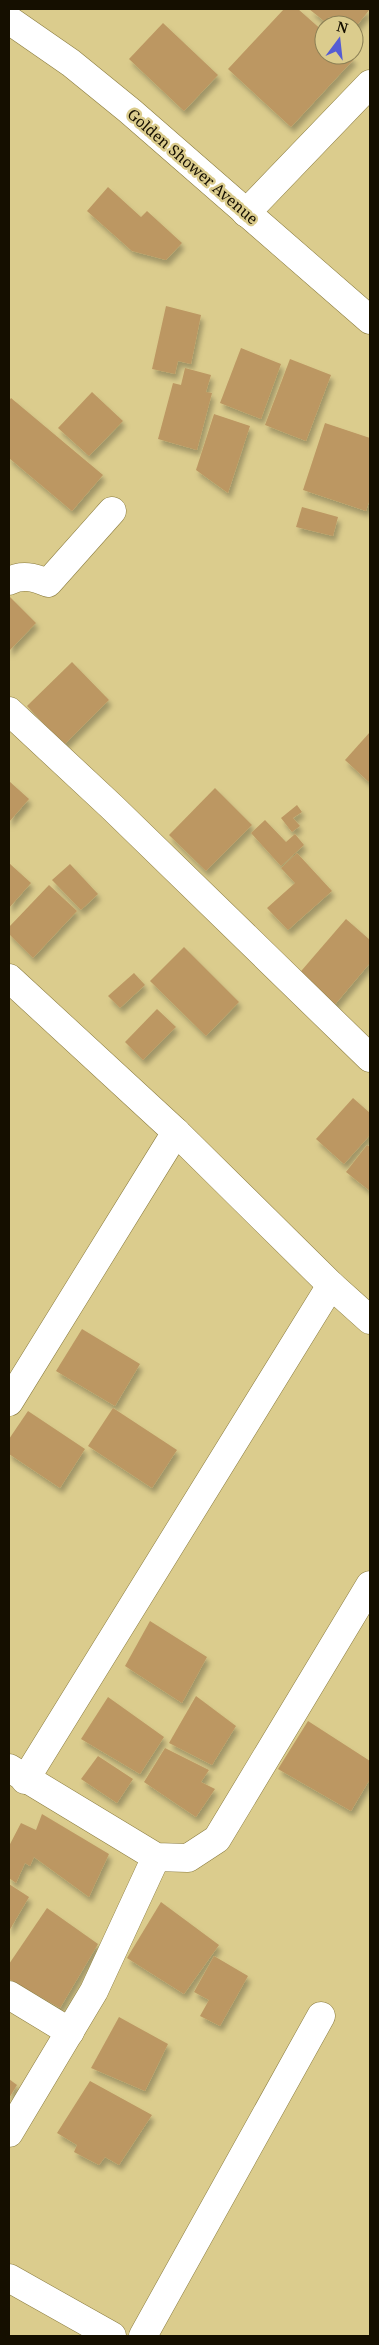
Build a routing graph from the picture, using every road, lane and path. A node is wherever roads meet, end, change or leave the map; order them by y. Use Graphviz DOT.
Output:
graph roads {
  1 [pos="9,20"];
  2 [pos="370,84"];
  3 [pos="246,213"];
  4 [pos="370,320"];
  5 [pos="112,511"];
  6 [pos="9,582"];
  7 [pos="9,711"];
  8 [pos="9,978"];
  9 [pos="370,1058"];
  10 [pos="176,1132"];
  11 [pos="332,1285"];
  12 [pos="370,1320"];
  13 [pos="9,1402"];
  14 [pos="370,1585"];
  15 [pos="17,1774"];
  16 [pos="156,1857"];
  17 [pos="9,1995"];
  18 [pos="321,2016"];
  19 [pos="70,2032"];
  20 [pos="9,2133"];
  21 [pos="9,2278"];
  22 [pos="112,2336"];
  23 [pos="143,2336"];
  1 -- 3 [label="street, Golden Shower Avenue"];
  2 -- 3 [label="street"];
  3 -- 4 [label="street, Golden Shower Avenue"];
  5 -- 6 [label="street"];
  7 -- 9 [label="street"];
  8 -- 10 [label="street"];
  10 -- 11 [label="street"];
  10 -- 13 [label="street"];
  11 -- 12 [label="street"];
  11 -- 15 [label="street"];
  14 -- 16 [label="street"];
  15 -- 16 [label="street"];
  16 -- 19 [label="street"];
  17 -- 19 [label="street"];
  18 -- 23 [label="street"];
  19 -- 20 [label="street"];
  21 -- 22 [label="street"];
}
